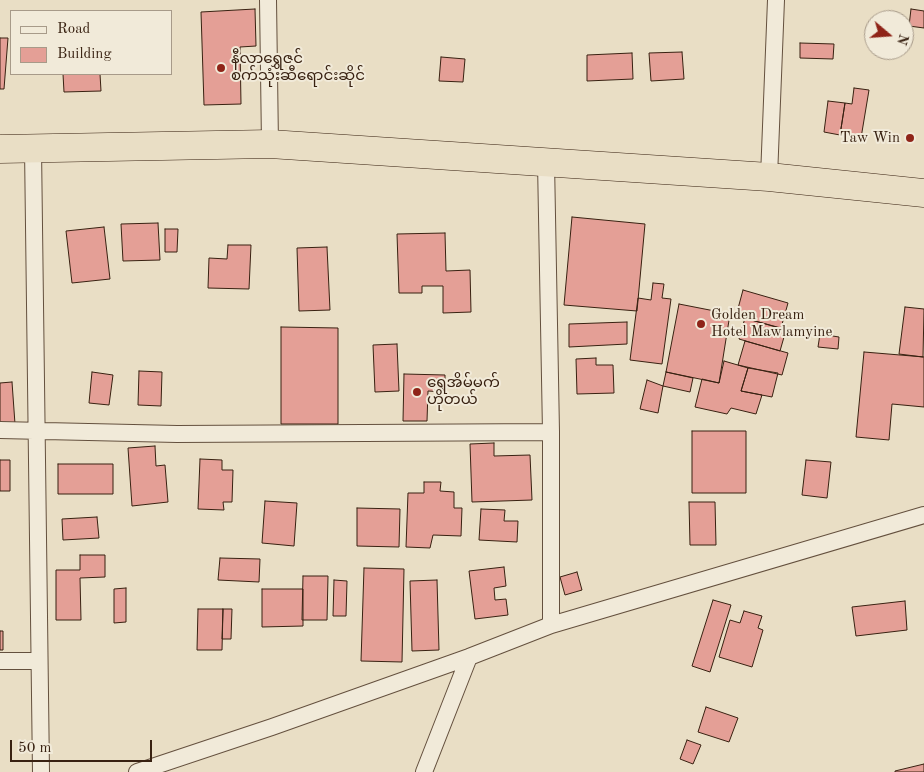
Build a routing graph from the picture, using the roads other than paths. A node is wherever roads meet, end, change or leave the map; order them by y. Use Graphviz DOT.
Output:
graph roads {
  1 [pos="268,0"];
  2 [pos="776,0"];
  3 [pos="270,144"];
  4 [pos="33,148"];
  5 [pos="0,149"];
  6 [pos="546,162"];
  7 [pos="768,176"];
  8 [pos="924,193"];
  9 [pos="0,430"];
  10 [pos="35,431"];
  11 [pos="551,432"];
  12 [pos="924,515"];
  13 [pos="551,626"];
  14 [pos="469,657"];
  15 [pos="0,661"];
  16 [pos="39,661"];
  17 [pos="41,772"];
  18 [pos="137,772"];
  19 [pos="424,772"];
  1 -- 3 [label="street"];
  2 -- 7 [label="street"];
  3 -- 4 [label="highway"];
  3 -- 6 [label="highway"];
  4 -- 5 [label="highway"];
  4 -- 10 [label="street"];
  6 -- 7 [label="highway"];
  6 -- 11 [label="street"];
  7 -- 8 [label="highway"];
  9 -- 10 [label="street"];
  10 -- 11 [label="street"];
  10 -- 16 [label="street"];
  11 -- 13 [label="street"];
  12 -- 13 [label="street"];
  13 -- 14 [label="street"];
  14 -- 18 [label="street"];
  14 -- 19 [label="street"];
  15 -- 16 [label="street"];
  16 -- 17 [label="street"];
}
